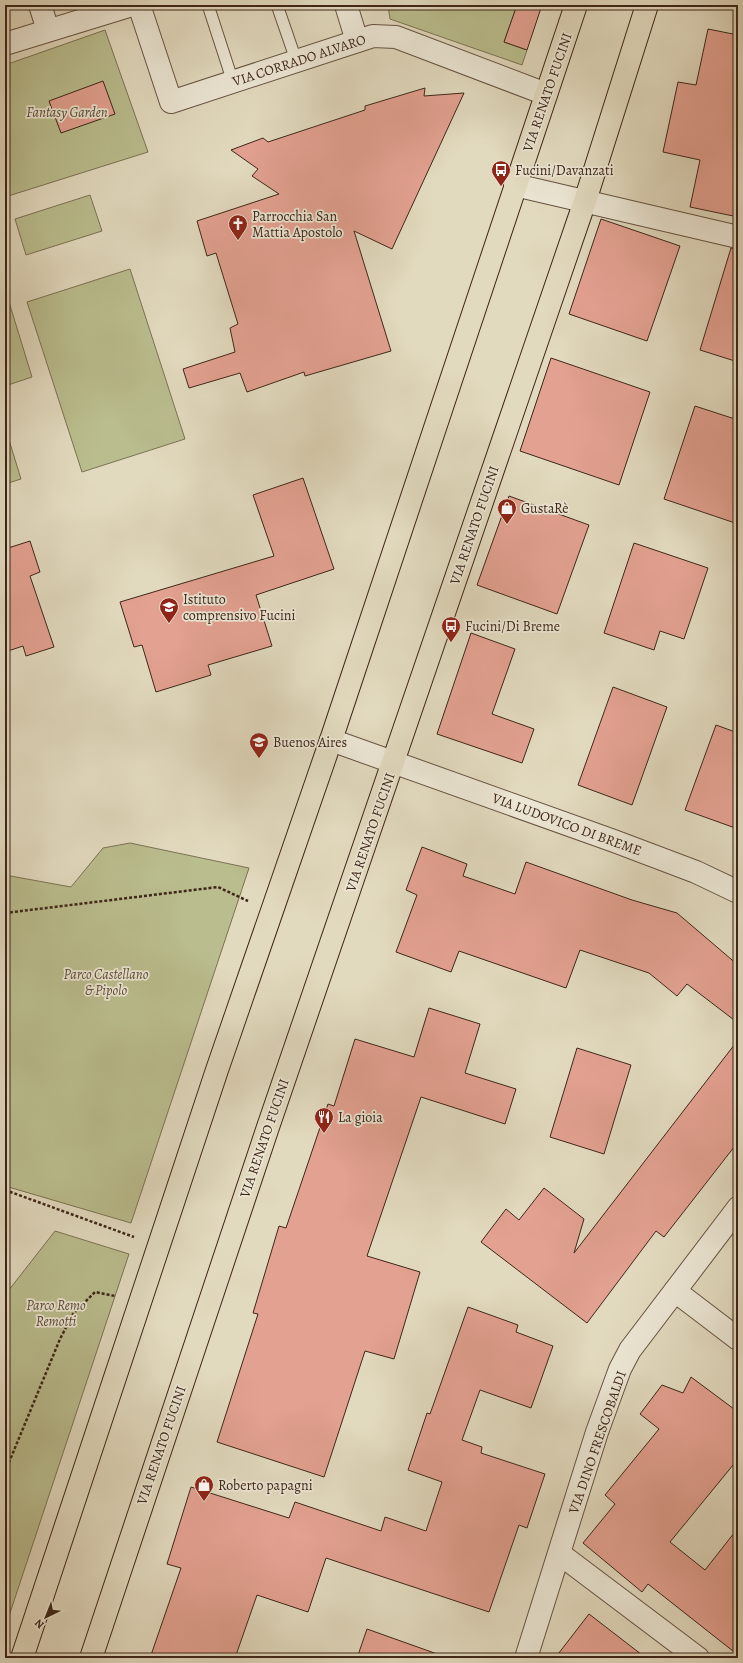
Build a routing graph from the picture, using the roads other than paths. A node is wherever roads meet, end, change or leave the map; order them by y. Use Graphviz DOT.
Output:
graph roads {
  1 [pos="40,5"];
  2 [pos="132,5"];
  3 [pos="139,5"];
  4 [pos="208,5"];
  5 [pos="278,5"];
  6 [pos="346,5"];
  7 [pos="576,5"];
  8 [pos="647,5"];
  9 [pos="48,30"];
  10 [pos="357,40"];
  11 [pos="5,44"];
  12 [pos="296,60"];
  13 [pos="232,82"];
  14 [pos="546,94"];
  15 [pos="515,185"];
  16 [pos="585,201"];
  17 [pos="738,237"];
  18 [pos="331,740"];
  19 [pos="393,763"];
  20 [pos="738,892"];
  21 [pos="738,1208"];
  22 [pos="675,1291"];
  23 [pos="738,1339"];
  24 [pos="560,1554"];
  25 [pos="22,1658"];
  26 [pos="91,1658"];
  27 [pos="526,1658"];
  28 [pos="698,1658"];
  1 -- 9 [label="street"];
  2 -- 9 [label="street"];
  3 -- 13 [label="street, VIA CORRADO ALVARO"];
  4 -- 13 [label="lane"];
  5 -- 12 [label="lane"];
  6 -- 10 [label="street"];
  7 -- 14 [label="main road, VIA RENATO FUCINI"];
  8 -- 16 [label="main road, VIA RENATO FUCINI"];
  9 -- 11 [label="street"];
  10 -- 12 [label="street, VIA CORRADO ALVARO"];
  10 -- 14 [label="street, VIA CORRADO ALVARO"];
  12 -- 13 [label="street, VIA CORRADO ALVARO"];
  14 -- 15 [label="main road, VIA RENATO FUCINI"];
  15 -- 16 [label="street"];
  15 -- 18 [label="main road, VIA RENATO FUCINI"];
  16 -- 17 [label="street"];
  16 -- 19 [label="main road, VIA RENATO FUCINI"];
  18 -- 19 [label="street, VIA LUDOVICO DI BREME"];
  18 -- 25 [label="main road, VIA RENATO FUCINI"];
  19 -- 20 [label="street, VIA LUDOVICO DI BREME"];
  19 -- 26 [label="main road, VIA RENATO FUCINI"];
  21 -- 22 [label="street, VIA DINO FRESCOBALDI"];
  22 -- 23 [label="street"];
  22 -- 24 [label="street, VIA DINO FRESCOBALDI"];
  24 -- 27 [label="street, VIA DINO FRESCOBALDI"];
  24 -- 28 [label="street"];
}
